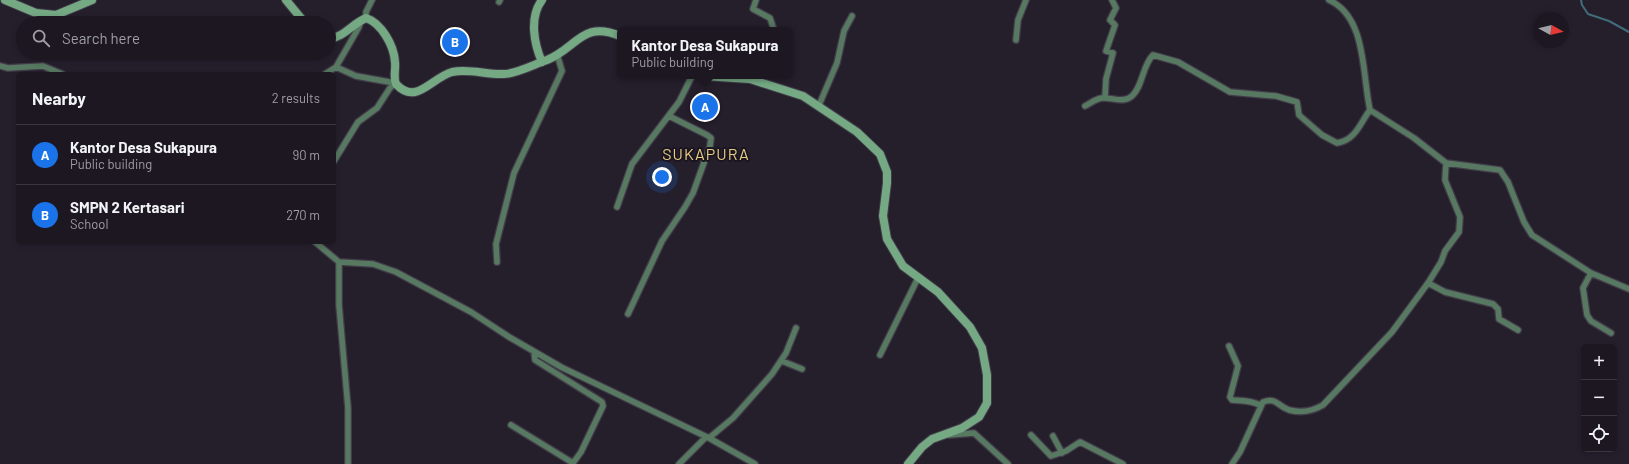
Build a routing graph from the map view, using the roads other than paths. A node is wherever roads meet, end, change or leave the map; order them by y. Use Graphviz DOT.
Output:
graph roads {
  1 [pos="4,0"];
  2 [pos="92,0"];
  3 [pos="286,0"];
  4 [pos="372,0"];
  5 [pos="756,0"];
  6 [pos="1026,0"];
  7 [pos="1112,0"];
  8 [pos="1329,0"];
  9 [pos="539,1"];
  10 [pos="299,16"];
  11 [pos="852,16"];
  12 [pos="363,19"];
  13 [pos="773,27"];
  14 [pos="617,35"];
  15 [pos="336,37"];
  16 [pos="1016,40"];
  17 [pos="557,54"];
  18 [pos="542,62"];
  19 [pos="0,66"];
  20 [pos="336,67"];
  21 [pos="57,72"];
  22 [pos="328,72"];
  23 [pos="690,79"];
  24 [pos="757,79"];
  25 [pos="396,83"];
  26 [pos="1105,98"];
  27 [pos="819,105"];
  28 [pos="1085,106"];
  29 [pos="1370,110"];
  30 [pos="668,116"];
  31 [pos="336,158"];
  32 [pos="1446,163"];
  33 [pos="617,207"];
  34 [pos="317,244"];
  35 [pos="339,262"];
  36 [pos="497,262"];
  37 [pos="1591,273"];
  38 [pos="918,278"];
  39 [pos="1428,283"];
  40 [pos="1629,289"];
  41 [pos="628,314"];
  42 [pos="796,328"];
  43 [pos="1518,330"];
  44 [pos="1611,333"];
  45 [pos="1229,346"];
  46 [pos="534,352"];
  47 [pos="880,354"];
  48 [pos="782,361"];
  49 [pos="802,369"];
  50 [pos="1260,405"];
  51 [pos="511,424"];
  52 [pos="943,434"];
  53 [pos="1031,436"];
  54 [pos="1053,436"];
  55 [pos="707,437"];
  56 [pos="1062,453"];
  57 [pos="348,464"];
  58 [pos="680,464"];
  59 [pos="755,464"];
  60 [pos="908,464"];
  61 [pos="1008,464"];
  62 [pos="1123,464"];
  63 [pos="1232,464"];
  1 -- 2 [label="main road"];
  3 -- 10 [label="main road"];
  4 -- 12 [label="street"];
  5 -- 13 [label="street"];
  6 -- 16 [label="street"];
  7 -- 26 [label="street"];
  8 -- 29 [label="street"];
  9 -- 18 [label="main road"];
  11 -- 27 [label="street"];
  12 -- 15 [label="main road"];
  12 -- 20 [label="street"];
  12 -- 25 [label="main road"];
  14 -- 17 [label="main road"];
  17 -- 18 [label="main road"];
  17 -- 36 [label="street"];
  18 -- 25 [label="main road"];
  19 -- 21 [label="street"];
  20 -- 22 [label="street"];
  20 -- 25 [label="street"];
  23 -- 30 [label="street"];
  24 -- 27 [label="main road"];
  25 -- 31 [label="street"];
  26 -- 28 [label="street"];
  26 -- 29 [label="street"];
  27 -- 38 [label="main road"];
  29 -- 32 [label="street"];
  30 -- 33 [label="street"];
  30 -- 41 [label="street"];
  32 -- 37 [label="street"];
  32 -- 39 [label="street"];
  34 -- 35 [label="street"];
  35 -- 46 [label="street"];
  35 -- 57 [label="street"];
  37 -- 40 [label="street"];
  37 -- 44 [label="street"];
  38 -- 47 [label="street"];
  38 -- 52 [label="main road"];
  39 -- 43 [label="street"];
  39 -- 50 [label="street"];
  42 -- 48 [label="street"];
  45 -- 50 [label="street"];
  46 -- 51 [label="street"];
  46 -- 55 [label="street"];
  48 -- 49 [label="street"];
  48 -- 55 [label="street"];
  50 -- 63 [label="street"];
  52 -- 60 [label="main road"];
  52 -- 61 [label="street"];
  53 -- 56 [label="street"];
  54 -- 56 [label="street"];
  55 -- 58 [label="street"];
  55 -- 59 [label="street"];
  56 -- 62 [label="street"];
}
